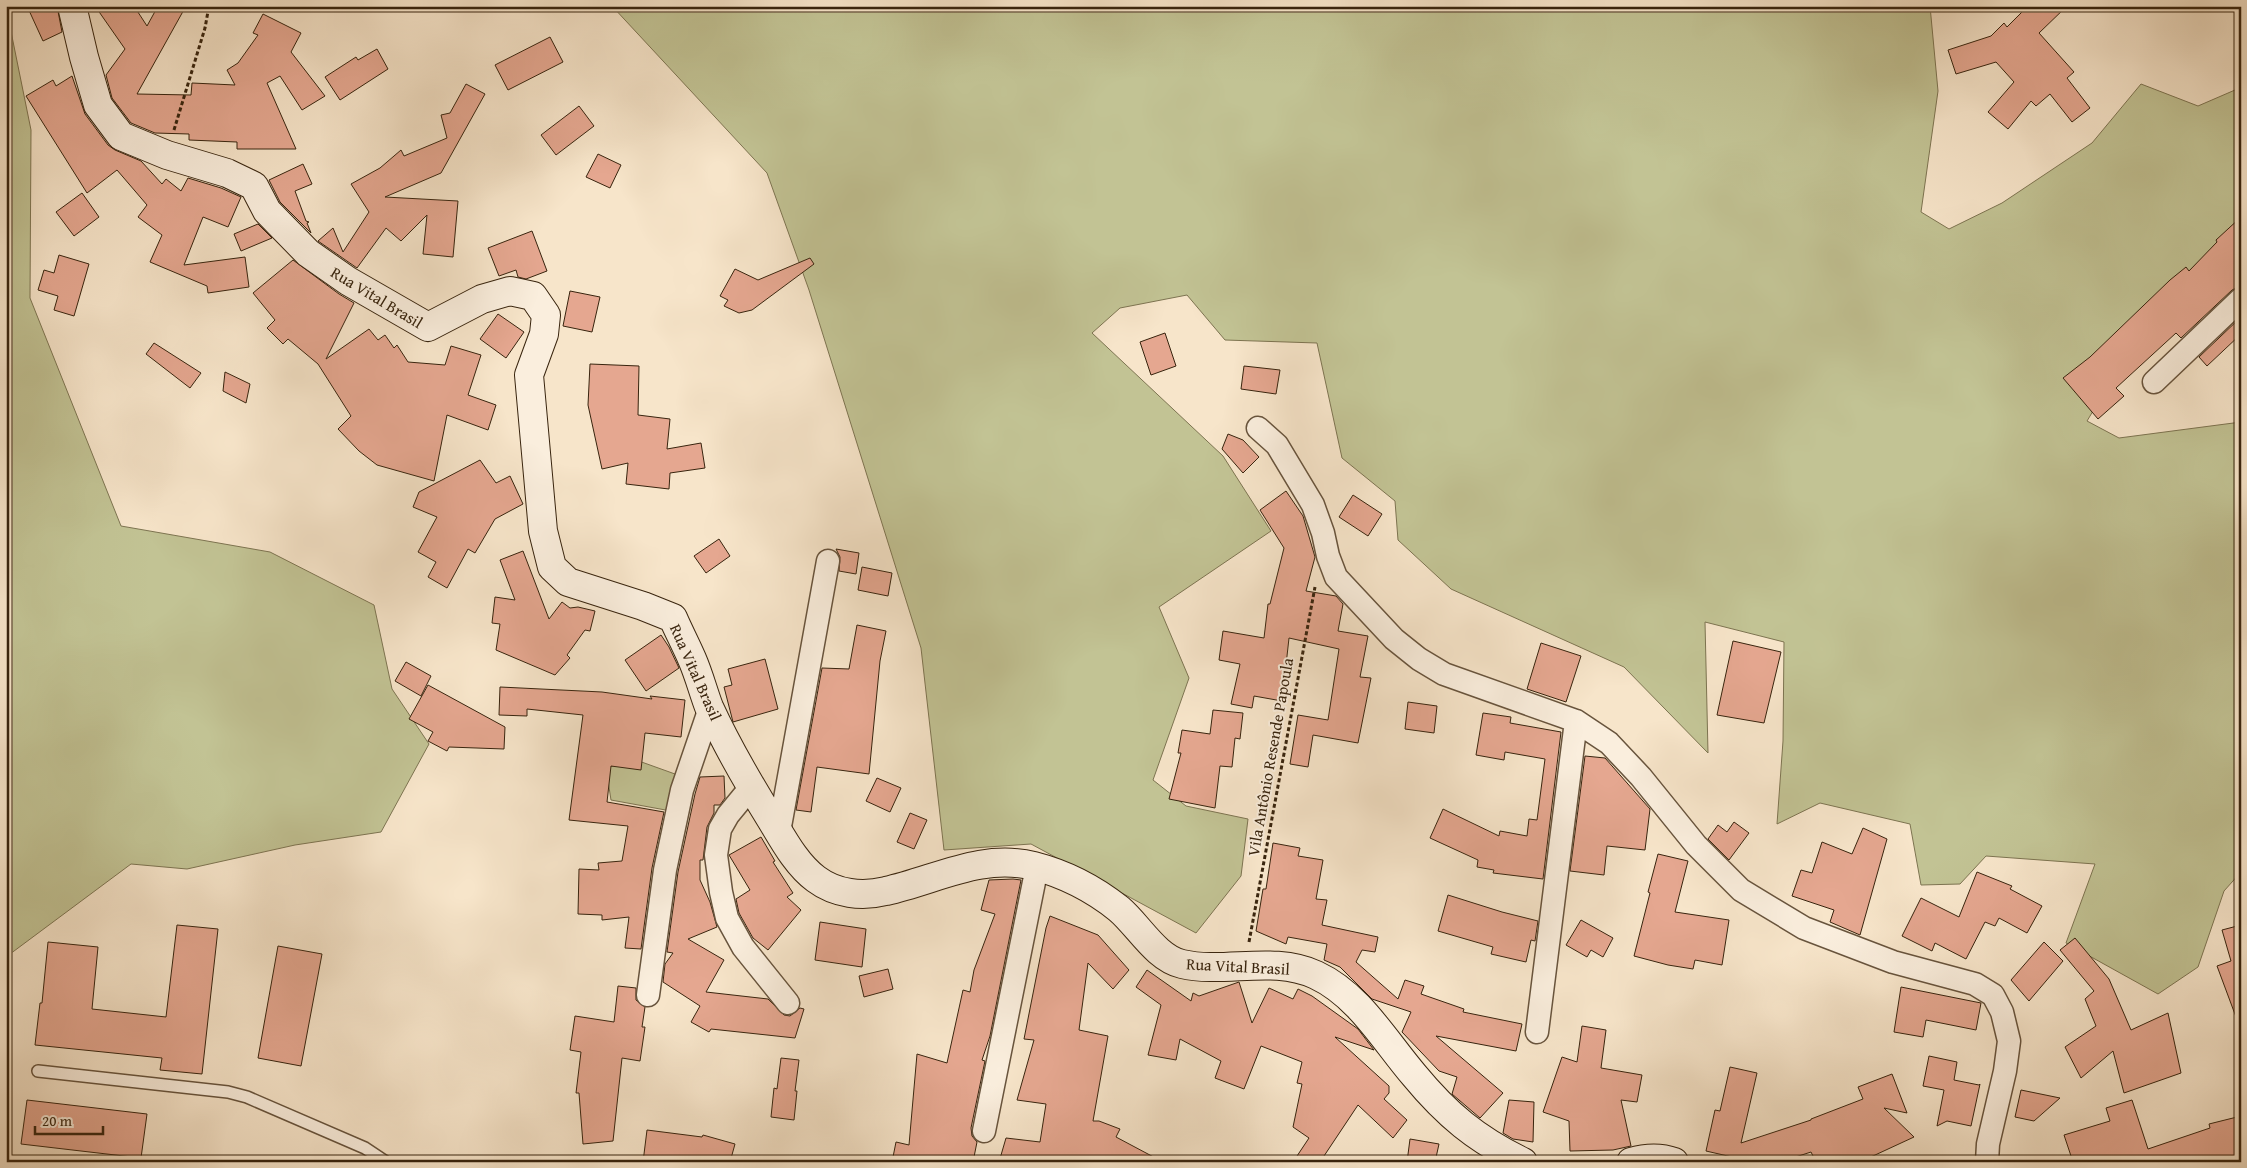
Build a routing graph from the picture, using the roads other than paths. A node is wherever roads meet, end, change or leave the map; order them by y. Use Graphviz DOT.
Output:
graph roads {
  1 [pos="72,6"];
  2 [pos="2241,299"];
  3 [pos="2154,382"];
  4 [pos="1258,428"];
  5 [pos="828,561"];
  6 [pos="710,708"];
  7 [pos="1576,721"];
  8 [pos="751,788"];
  9 [pos="779,832"];
  10 [pos="1037,867"];
  11 [pos="648,995"];
  12 [pos="788,1004"];
  13 [pos="1537,1032"];
  14 [pos="38,1071"];
  15 [pos="984,1131"];
  16 [pos="386,1162"];
  17 [pos="1523,1162"];
  18 [pos="1631,1162"];
  19 [pos="1674,1162"];
  20 [pos="1987,1162"];
  1 -- 6 [label="street, Rua Vital Brasil"];
  2 -- 3 [label="street"];
  4 -- 7 [label="street"];
  5 -- 9 [label="street"];
  6 -- 8 [label="street, Rua Vital Brasil"];
  6 -- 11 [label="street"];
  7 -- 13 [label="street"];
  7 -- 20 [label="street"];
  8 -- 9 [label="street, Rua Vital Brasil"];
  8 -- 12 [label="street"];
  9 -- 10 [label="street, Rua Vital Brasil"];
  10 -- 15 [label="street"];
  10 -- 17 [label="street, Rua Vital Brasil"];
  14 -- 16 [label="lane"];
  18 -- 19 [label="street"];
}
